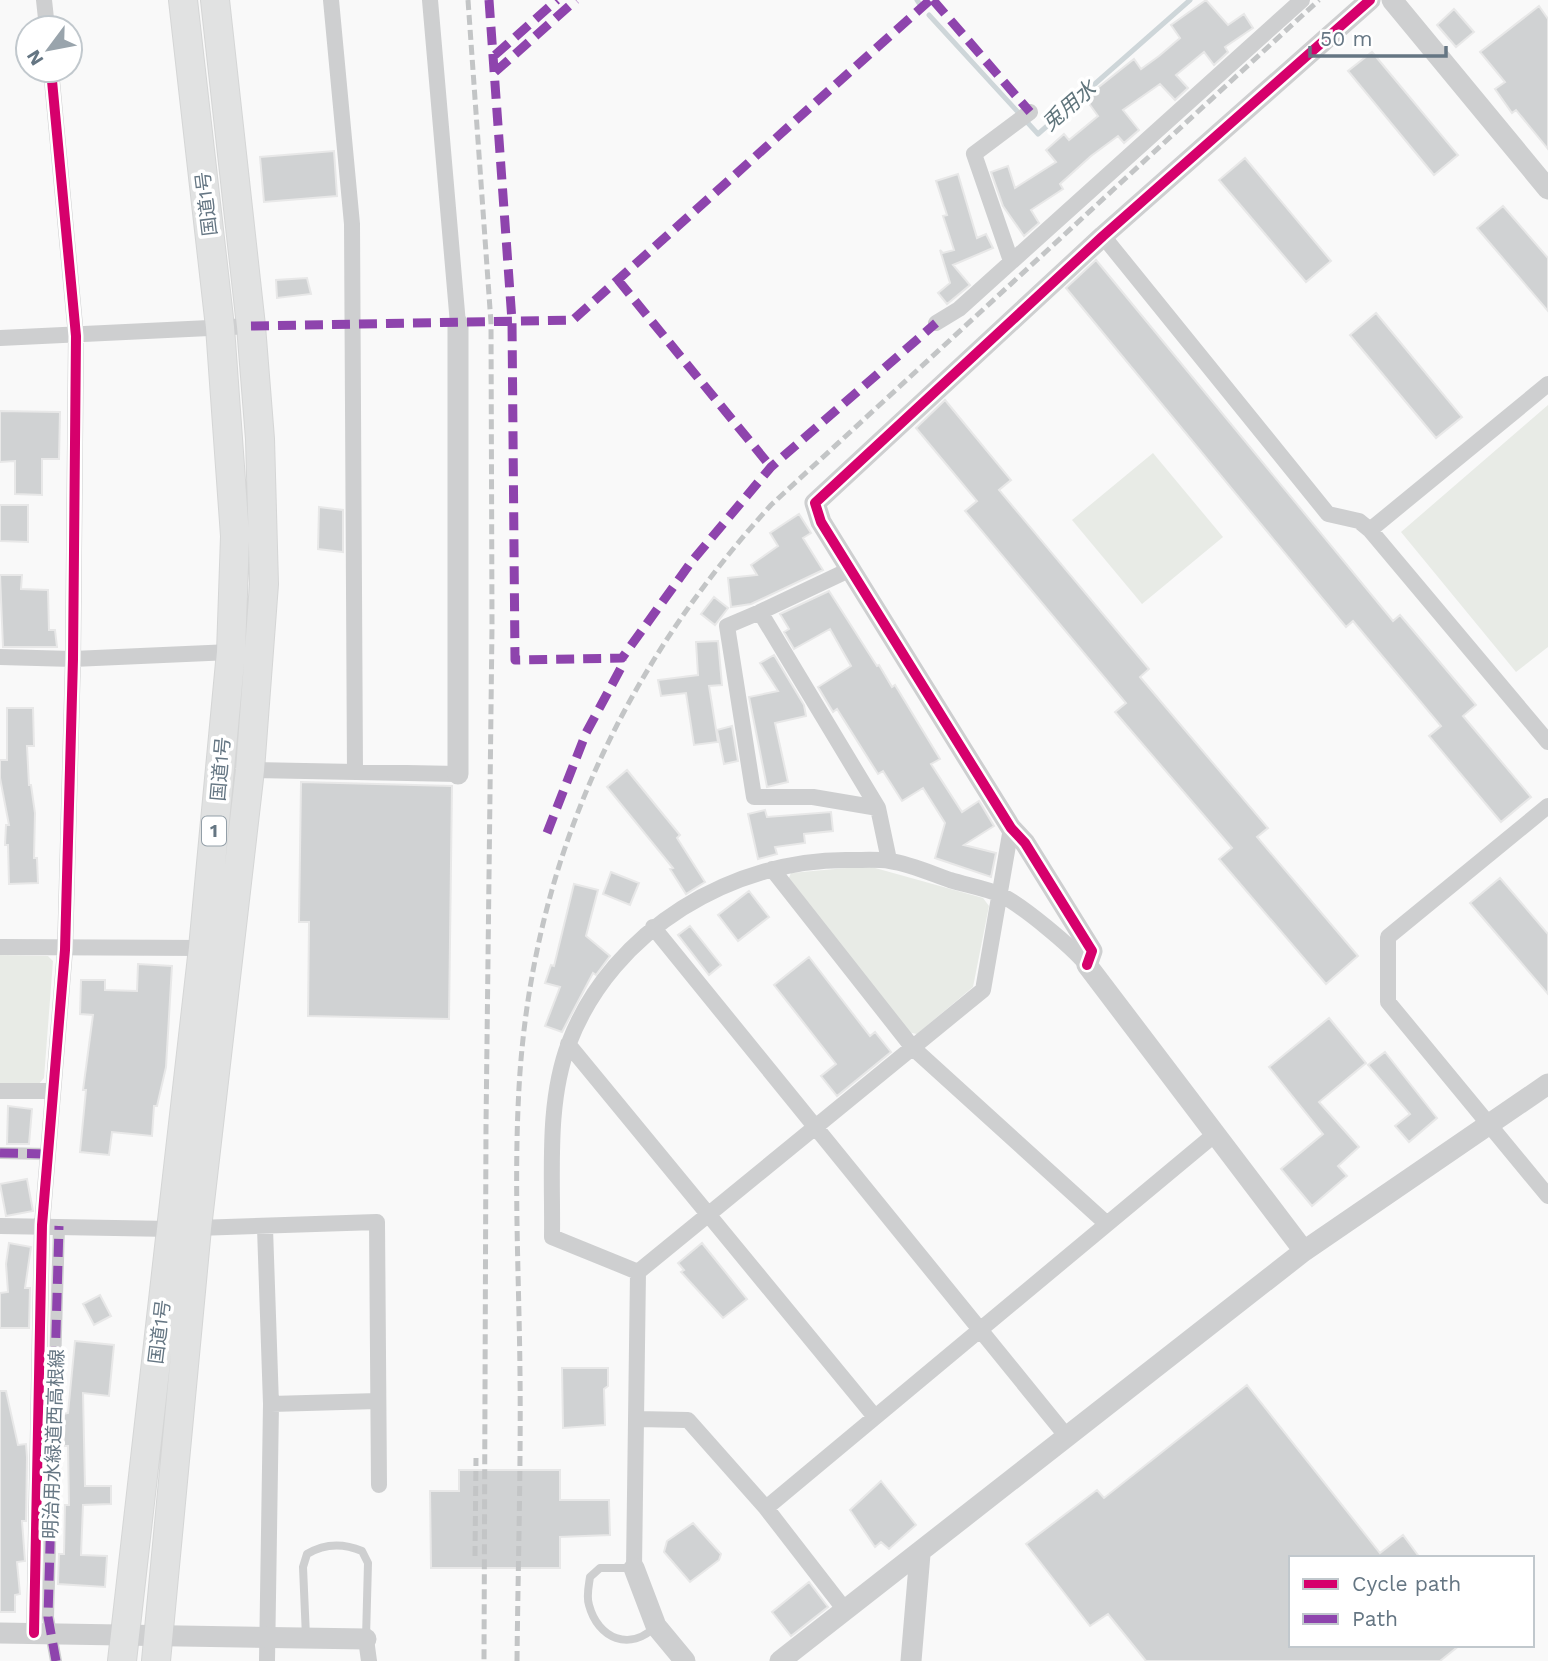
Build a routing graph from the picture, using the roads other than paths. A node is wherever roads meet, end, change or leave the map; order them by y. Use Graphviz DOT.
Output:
graph roads {
  1 [pos="183,0"];
  2 [pos="215,0"];
  3 [pos="331,0"];
  4 [pos="430,0"];
  5 [pos="1302,0"];
  6 [pos="1370,0"];
  7 [pos="1392,0"];
  8 [pos="52,84"];
  9 [pos="1030,112"];
  10 [pos="1548,189"];
  11 [pos="1103,236"];
  12 [pos="1012,261"];
  13 [pos="936,323"];
  14 [pos="458,324"];
  15 [pos="251,326"];
  16 [pos="220,327"];
  17 [pos="76,336"];
  18 [pos="0,338"];
  19 [pos="1548,384"];
  20 [pos="1370,530"];
  21 [pos="851,569"];
  22 [pos="760,612"];
  23 [pos="230,652"];
  24 [pos="0,657"];
  25 [pos="73,659"];
  26 [pos="1548,742"];
  27 [pos="250,771"];
  28 [pos="355,772"];
  29 [pos="458,774"];
  30 [pos="1548,806"];
  31 [pos="878,808"];
  32 [pos="1011,828"];
  33 [pos="889,860"];
  34 [pos="772,869"];
  35 [pos="1001,896"];
  36 [pos="653,928"];
  37 [pos="0,947"];
  38 [pos="203,948"];
  39 [pos="65,950"];
  40 [pos="1087,965"];
  41 [pos="568,1044"];
  42 [pos="913,1048"];
  43 [pos="1548,1084"];
  44 [pos="0,1091"];
  45 [pos="52,1091"];
  46 [pos="1489,1123"];
  47 [pos="815,1127"];
  48 [pos="1214,1135"];
  49 [pos="0,1153"];
  50 [pos="49,1154"];
  51 [pos="1548,1196"];
  52 [pos="709,1214"];
  53 [pos="1107,1224"];
  54 [pos="0,1226"];
  55 [pos="51,1226"];
  56 [pos="184,1228"];
  57 [pos="265,1228"];
  58 [pos="1304,1251"];
  59 [pos="638,1272"];
  60 [pos="980,1330"];
  61 [pos="378,1401"];
  62 [pos="271,1404"];
  63 [pos="875,1418"];
  64 [pos="637,1419"];
  65 [pos="1068,1438"];
  66 [pos="379,1485"];
  67 [pos="766,1508"];
  68 [pos="920,1554"];
  69 [pos="634,1569"];
  70 [pos="845,1609"];
  71 [pos="656,1626"];
  72 [pos="0,1633"];
  73 [pos="43,1633"];
  74 [pos="306,1637"];
  75 [pos="267,1638"];
  76 [pos="366,1639"];
  77 [pos="123,1647"];
  78 [pos="157,1647"];
  79 [pos="56,1661"];
  80 [pos="267,1661"];
  81 [pos="369,1661"];
  82 [pos="685,1661"];
  83 [pos="780,1661"];
  84 [pos="911,1661"];
  1 -- 16 [label="highway, 国道1号 / 1"];
  2 -- 15 [label="highway, 国道1号 / 1"];
  3 -- 28 [label="street"];
  4 -- 14 [label="street"];
  5 -- 12 [label="street"];
  6 -- 11 [label="street"];
  7 -- 10 [label="street"];
  8 -- 17 [label="street"];
  9 -- 12 [label="street"];
  11 -- 20 [label="street"];
  11 -- 21 [label="street"];
  12 -- 13 [label="street"];
  14 -- 29 [label="street"];
  15 -- 16 [label="street"];
  15 -- 27 [label="highway, 国道1号 / 1"];
  16 -- 17 [label="street"];
  16 -- 23 [label="highway, 国道1号 / 1"];
  17 -- 18 [label="street"];
  17 -- 25 [label="street"];
  19 -- 20 [label="street"];
  20 -- 26 [label="street"];
  21 -- 22 [label="street"];
  21 -- 32 [label="street"];
  22 -- 31 [label="street"];
  22 -- 31 [label="street"];
  23 -- 25 [label="street"];
  23 -- 38 [label="highway, 国道1号 / 1"];
  24 -- 25 [label="street"];
  25 -- 39 [label="street"];
  27 -- 28 [label="street"];
  27 -- 56 [label="highway, 国道1号 / 1"];
  28 -- 29 [label="street"];
  30 -- 46 [label="street"];
  31 -- 33 [label="street"];
  32 -- 35 [label="street"];
  32 -- 40 [label="street"];
  33 -- 34 [label="street"];
  33 -- 35 [label="street"];
  34 -- 36 [label="street"];
  34 -- 42 [label="street"];
  35 -- 40 [label="street"];
  35 -- 42 [label="street"];
  36 -- 41 [label="street"];
  36 -- 47 [label="street"];
  37 -- 39 [label="street"];
  38 -- 39 [label="street"];
  38 -- 56 [label="highway, 国道1号 / 1"];
  39 -- 45 [label="street"];
  40 -- 48 [label="street"];
  41 -- 52 [label="street"];
  41 -- 59 [label="street"];
  42 -- 47 [label="street"];
  42 -- 53 [label="street"];
  43 -- 46 [label="street"];
  44 -- 45 [label="street"];
  45 -- 50 [label="street"];
  46 -- 51 [label="street"];
  46 -- 58 [label="street"];
  47 -- 52 [label="street"];
  47 -- 60 [label="street"];
  48 -- 53 [label="street"];
  48 -- 58 [label="street"];
  49 -- 50 [label="street"];
  50 -- 55 [label="street"];
  52 -- 59 [label="street"];
  52 -- 63 [label="street"];
  53 -- 60 [label="street"];
  54 -- 55 [label="street"];
  55 -- 56 [label="street"];
  55 -- 73 [label="street"];
  56 -- 57 [label="street"];
  56 -- 77 [label="highway, 国道1号 / 1"];
  56 -- 78 [label="highway, 国道1号 / 1"];
  57 -- 61 [label="street"];
  57 -- 62 [label="street"];
  58 -- 65 [label="street"];
  59 -- 64 [label="street"];
  60 -- 63 [label="street"];
  60 -- 65 [label="street"];
  61 -- 62 [label="street"];
  61 -- 66 [label="street"];
  62 -- 75 [label="street"];
  63 -- 67 [label="street"];
  64 -- 67 [label="street"];
  64 -- 69 [label="street"];
  65 -- 68 [label="street"];
  67 -- 70 [label="street"];
  68 -- 70 [label="street"];
  68 -- 84 [label="street"];
  69 -- 71 [label="street"];
  69 -- 71 [label="lane"];
  70 -- 83 [label="street"];
  71 -- 82 [label="street"];
  72 -- 73 [label="street"];
  73 -- 77 [label="street"];
  73 -- 79 [label="street"];
  74 -- 75 [label="street"];
  74 -- 76 [label="street"];
  74 -- 76 [label="lane"];
  75 -- 78 [label="street"];
  75 -- 80 [label="street"];
  76 -- 81 [label="street"];
  77 -- 78 [label="street"];
}
